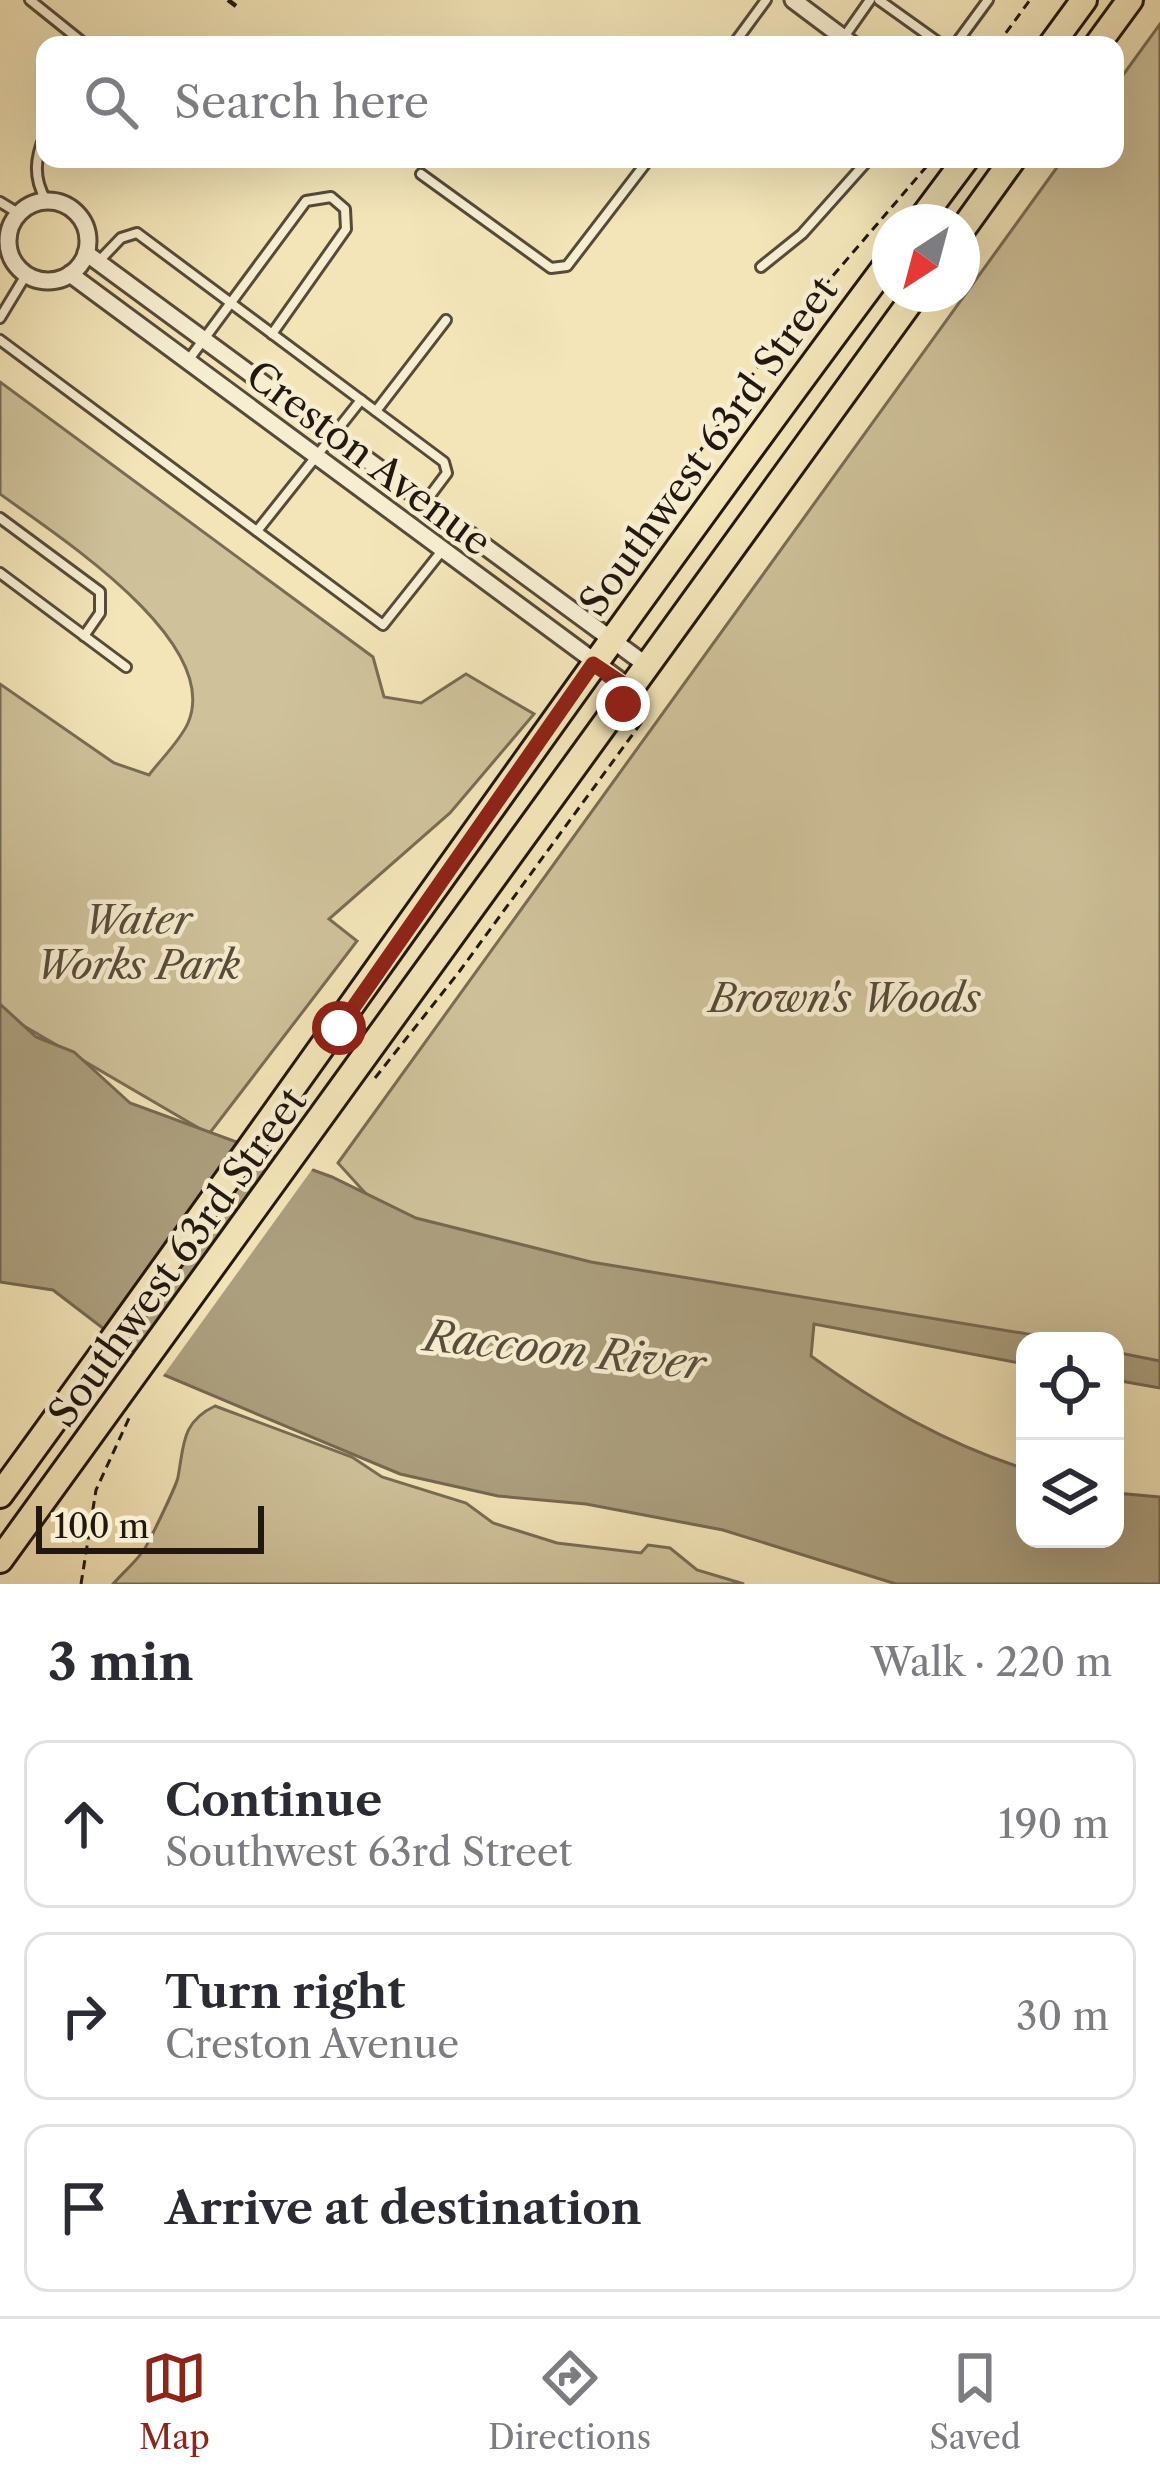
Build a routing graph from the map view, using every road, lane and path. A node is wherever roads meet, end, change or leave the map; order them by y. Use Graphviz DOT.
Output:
graph roads {
  1 [pos="30,0"];
  2 [pos="766,0"];
  3 [pos="793,0"];
  4 [pos="874,0"];
  5 [pos="988,0"];
  6 [pos="1030,0"];
  7 [pos="1084,0"];
  8 [pos="1130,0"];
  9 [pos="75,36"];
  10 [pos="740,36"];
  11 [pos="841,36"];
  12 [pos="851,36"];
  13 [pos="928,36"];
  14 [pos="962,36"];
  15 [pos="1004,36"];
  16 [pos="1058,36"];
  17 [pos="1103,36"];
  18 [pos="40,168"];
  19 [pos="643,168"];
  20 [pos="861,168"];
  21 [pos="925,168"];
  22 [pos="959,168"];
  23 [pos="1005,168"];
  24 [pos="421,174"];
  25 [pos="46,200"];
  26 [pos="0,202"];
  27 [pos="932,204"];
  28 [pos="980,204"];
  29 [pos="18,213"];
  30 [pos="92,257"];
  31 [pos="761,267"];
  32 [pos="26,274"];
  33 [pos="70,274"];
  34 [pos="872,284"];
  35 [pos="231,304"];
  36 [pos="903,312"];
  37 [pos="0,318"];
  38 [pos="446,320"];
  39 [pos="272,334"];
  40 [pos="0,340"];
  41 [pos="203,340"];
  42 [pos="186,363"];
  43 [pos="361,400"];
  44 [pos="376,411"];
  45 [pos="333,436"];
  46 [pos="314,458"];
  47 [pos="425,502"];
  48 [pos="0,518"];
  49 [pos="257,531"];
  50 [pos="441,552"];
  51 [pos="0,573"];
  52 [pos="620,605"];
  53 [pos="84,636"];
  54 [pos="609,640"];
  55 [pos="593,664"];
  56 [pos="649,667"];
  57 [pos="126,668"];
  58 [pos="632,690"];
  59 [pos="633,716"];
  60 [pos="379,1057"];
  61 [pos="132,1396"];
  62 [pos="0,1495"];
  63 [pos="0,1561"];
  64 [pos="81,1584"];
  1 -- 9 [label="lane"];
  2 -- 10 [label="lane"];
  3 -- 11 [label="street"];
  4 -- 12 [label="lane"];
  4 -- 13 [label="lane"];
  5 -- 14 [label="lane"];
  6 -- 15 [label="path"];
  7 -- 16 [label="main road"];
  8 -- 17 [label="main road"];
  18 -- 25 [label="lane"];
  19 -- 24 [label="lane"];
  20 -- 31 [label="lane"];
  21 -- 52 [label="path"];
  22 -- 27 [label="main road"];
  23 -- 28 [label="main road"];
  25 -- 29 [label="street"];
  25 -- 30 [label="street"];
  26 -- 29 [label="lane"];
  29 -- 32 [label="street"];
  30 -- 33 [label="street"];
  30 -- 35 [label="lane"];
  30 -- 41 [label="street, Creston Avenue"];
  32 -- 33 [label="street"];
  32 -- 37 [label="lane"];
  33 -- 42 [label="street, Creston Avenue"];
  34 -- 54 [label="main road, Southwest 63rd Street"];
  35 -- 39 [label="lane"];
  35 -- 39 [label="lane"];
  35 -- 41 [label="lane"];
  36 -- 56 [label="main road, Southwest 63rd Street"];
  38 -- 44 [label="lane"];
  39 -- 43 [label="lane"];
  40 -- 49 [label="lane"];
  41 -- 42 [label="lane"];
  41 -- 45 [label="street, Creston Avenue"];
  42 -- 46 [label="street, Creston Avenue"];
  43 -- 44 [label="lane"];
  43 -- 45 [label="lane"];
  44 -- 47 [label="lane"];
  45 -- 46 [label="lane"];
  45 -- 47 [label="street, Creston Avenue"];
  46 -- 49 [label="lane"];
  46 -- 50 [label="street, Creston Avenue"];
  47 -- 54 [label="street, Creston Avenue"];
  48 -- 53 [label="lane"];
  49 -- 50 [label="lane"];
  50 -- 55 [label="street, Creston Avenue"];
  51 -- 53 [label="lane"];
  53 -- 57 [label="lane"];
  54 -- 55 [label="main road, Southwest 63rd Street"];
  54 -- 56 [label="street, Creston Avenue"];
  55 -- 58 [label="street, Creston Avenue"];
  55 -- 62 [label="main road, Southwest 63rd Street"];
  56 -- 58 [label="main road, Southwest 63rd Street"];
  58 -- 60 [label="main road, Southwest 63rd Street"];
  59 -- 60 [label="path"];
  60 -- 61 [label="main road, Southwest 63rd Street"];
  61 -- 63 [label="main road, Southwest 63rd Street"];
  61 -- 64 [label="path"];
}
